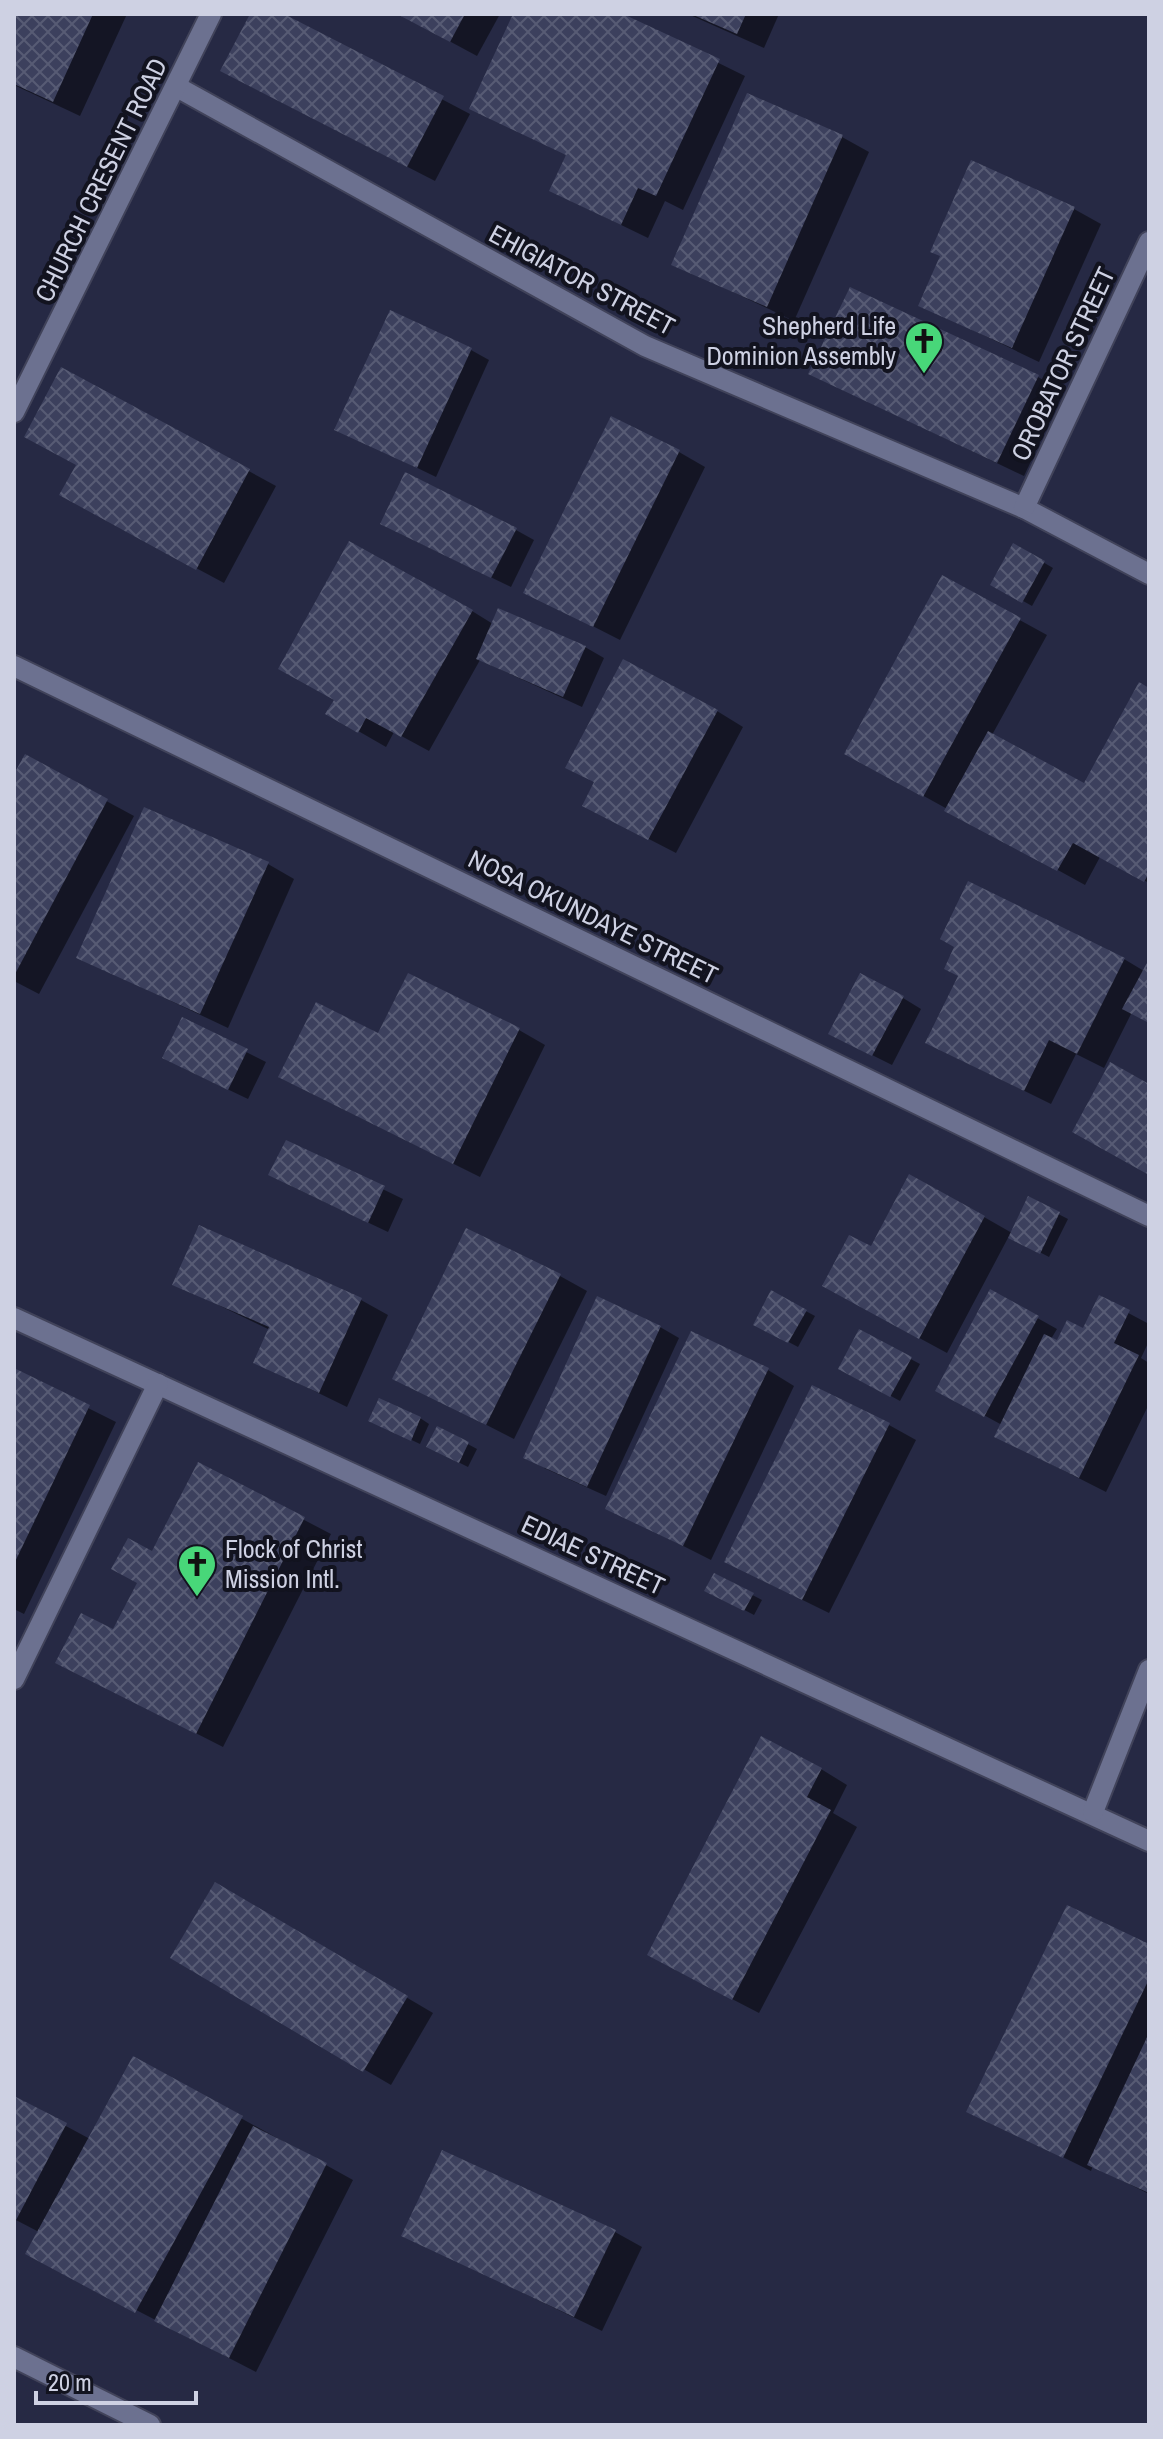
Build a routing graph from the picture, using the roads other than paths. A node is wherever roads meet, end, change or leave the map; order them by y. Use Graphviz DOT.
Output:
graph roads {
  1 [pos="211,14"];
  2 [pos="177,87"];
  3 [pos="1149,242"];
  4 [pos="14,412"];
  5 [pos="1024,508"];
  6 [pos="1149,574"];
  7 [pos="14,666"];
  8 [pos="1149,1216"];
  9 [pos="14,1318"];
  10 [pos="158,1384"];
  11 [pos="1149,1670"];
  12 [pos="14,1679"];
  13 [pos="1093,1812"];
  14 [pos="1149,1841"];
  15 [pos="14,2357"];
  16 [pos="150,2425"];
  1 -- 2 [label="street, CHURCH CRESENT ROAD"];
  2 -- 4 [label="street, CHURCH CRESENT ROAD"];
  2 -- 5 [label="street, EHIGIATOR STREET"];
  3 -- 5 [label="street, OROBATOR STREET"];
  5 -- 6 [label="street, EHIGIATOR STREET"];
  7 -- 8 [label="street, NOSA OKUNDAYE STREET"];
  9 -- 10 [label="street, EDIAE STREET"];
  10 -- 12 [label="street"];
  10 -- 13 [label="street, EDIAE STREET"];
  11 -- 13 [label="street"];
  13 -- 14 [label="street, EDIAE STREET"];
  15 -- 16 [label="street"];
}
